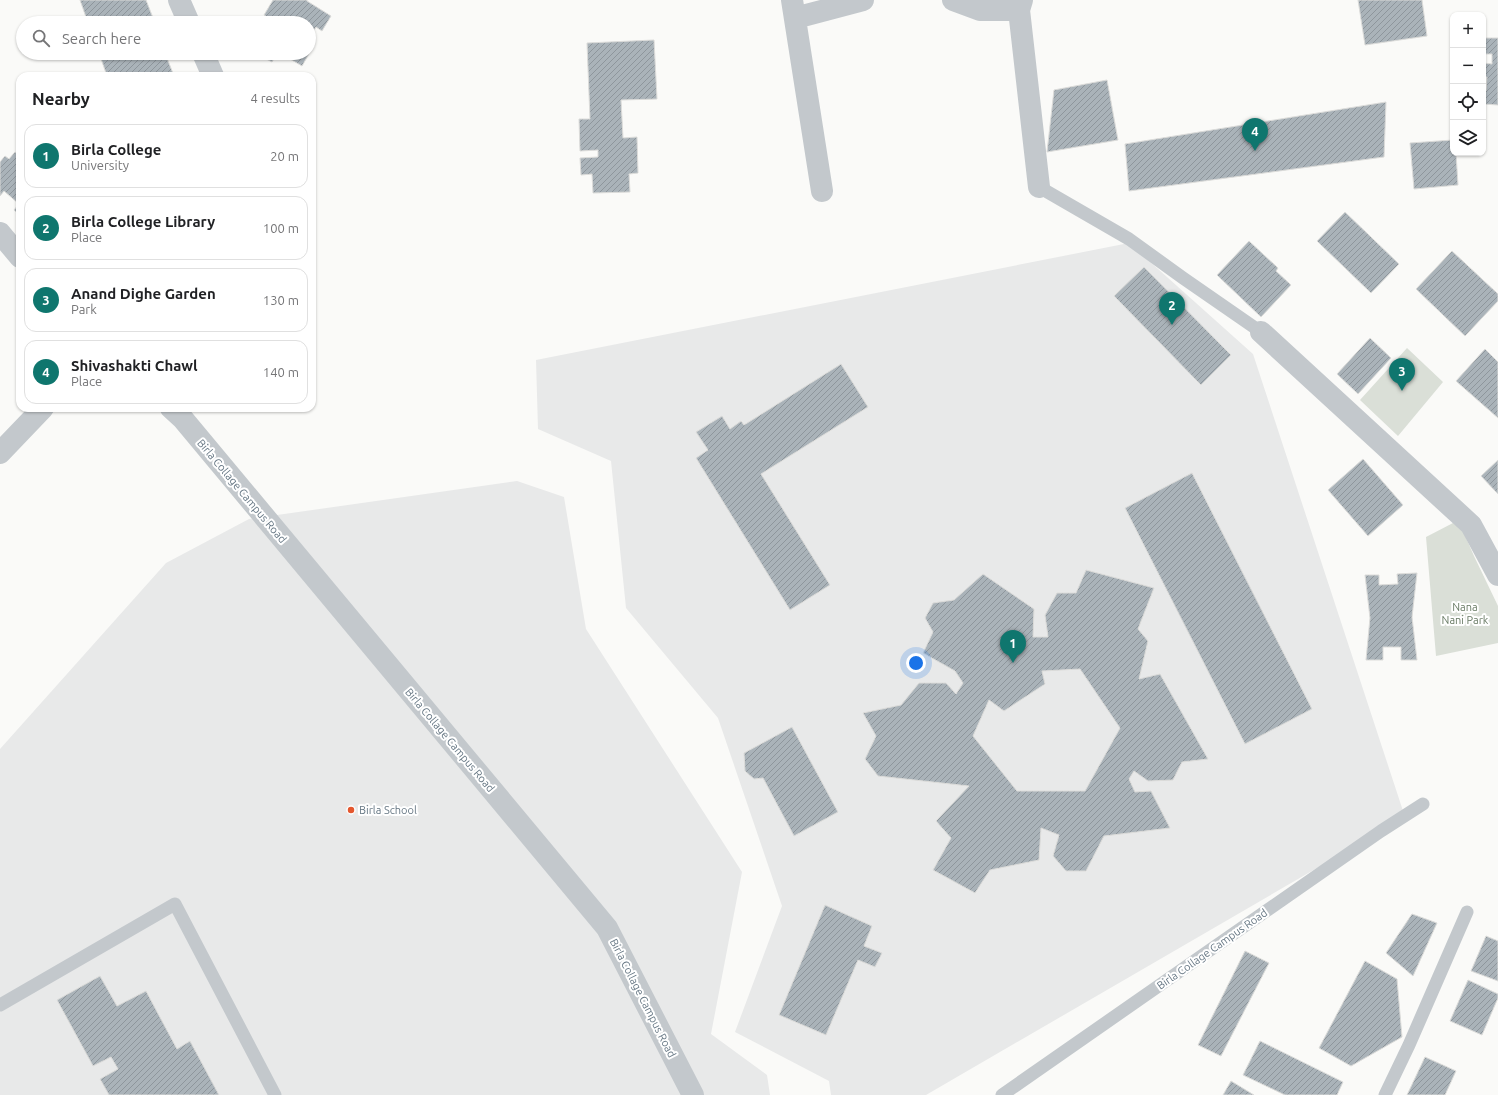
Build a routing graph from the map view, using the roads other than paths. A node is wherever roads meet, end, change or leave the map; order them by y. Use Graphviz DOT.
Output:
graph roads {
  1 [pos="179,0"];
  2 [pos="863,0"];
  3 [pos="953,0"];
  4 [pos="1021,5"];
  5 [pos="794,9"];
  6 [pos="186,16"];
  7 [pos="206,60"];
  8 [pos="211,72"];
  9 [pos="1039,187"];
  10 [pos="822,191"];
  11 [pos="0,233"];
  12 [pos="16,252"];
  13 [pos="1261,332"];
  14 [pos="39,412"];
  15 [pos="176,412"];
  16 [pos="0,453"];
  17 [pos="1498,575"];
  18 [pos="1423,804"];
  19 [pos="1467,912"];
  20 [pos="0,1005"];
  21 [pos="275,1095"];
  22 [pos="693,1095"];
  23 [pos="1002,1095"];
  24 [pos="1385,1095"];
  1 -- 6 [label="street"];
  2 -- 5 [label="street"];
  3 -- 4 [label="street"];
  4 -- 9 [label="street"];
  5 -- 10 [label="street"];
  7 -- 8 [label="street"];
  9 -- 13 [label="lane"];
  11 -- 12 [label="street"];
  13 -- 17 [label="street"];
  14 -- 16 [label="street"];
  15 -- 22 [label="street, Birla Collage Campus Road"];
  18 -- 23 [label="lane, Birla Collage Campus Road"];
  19 -- 24 [label="lane"];
  20 -- 21 [label="lane"];
}
